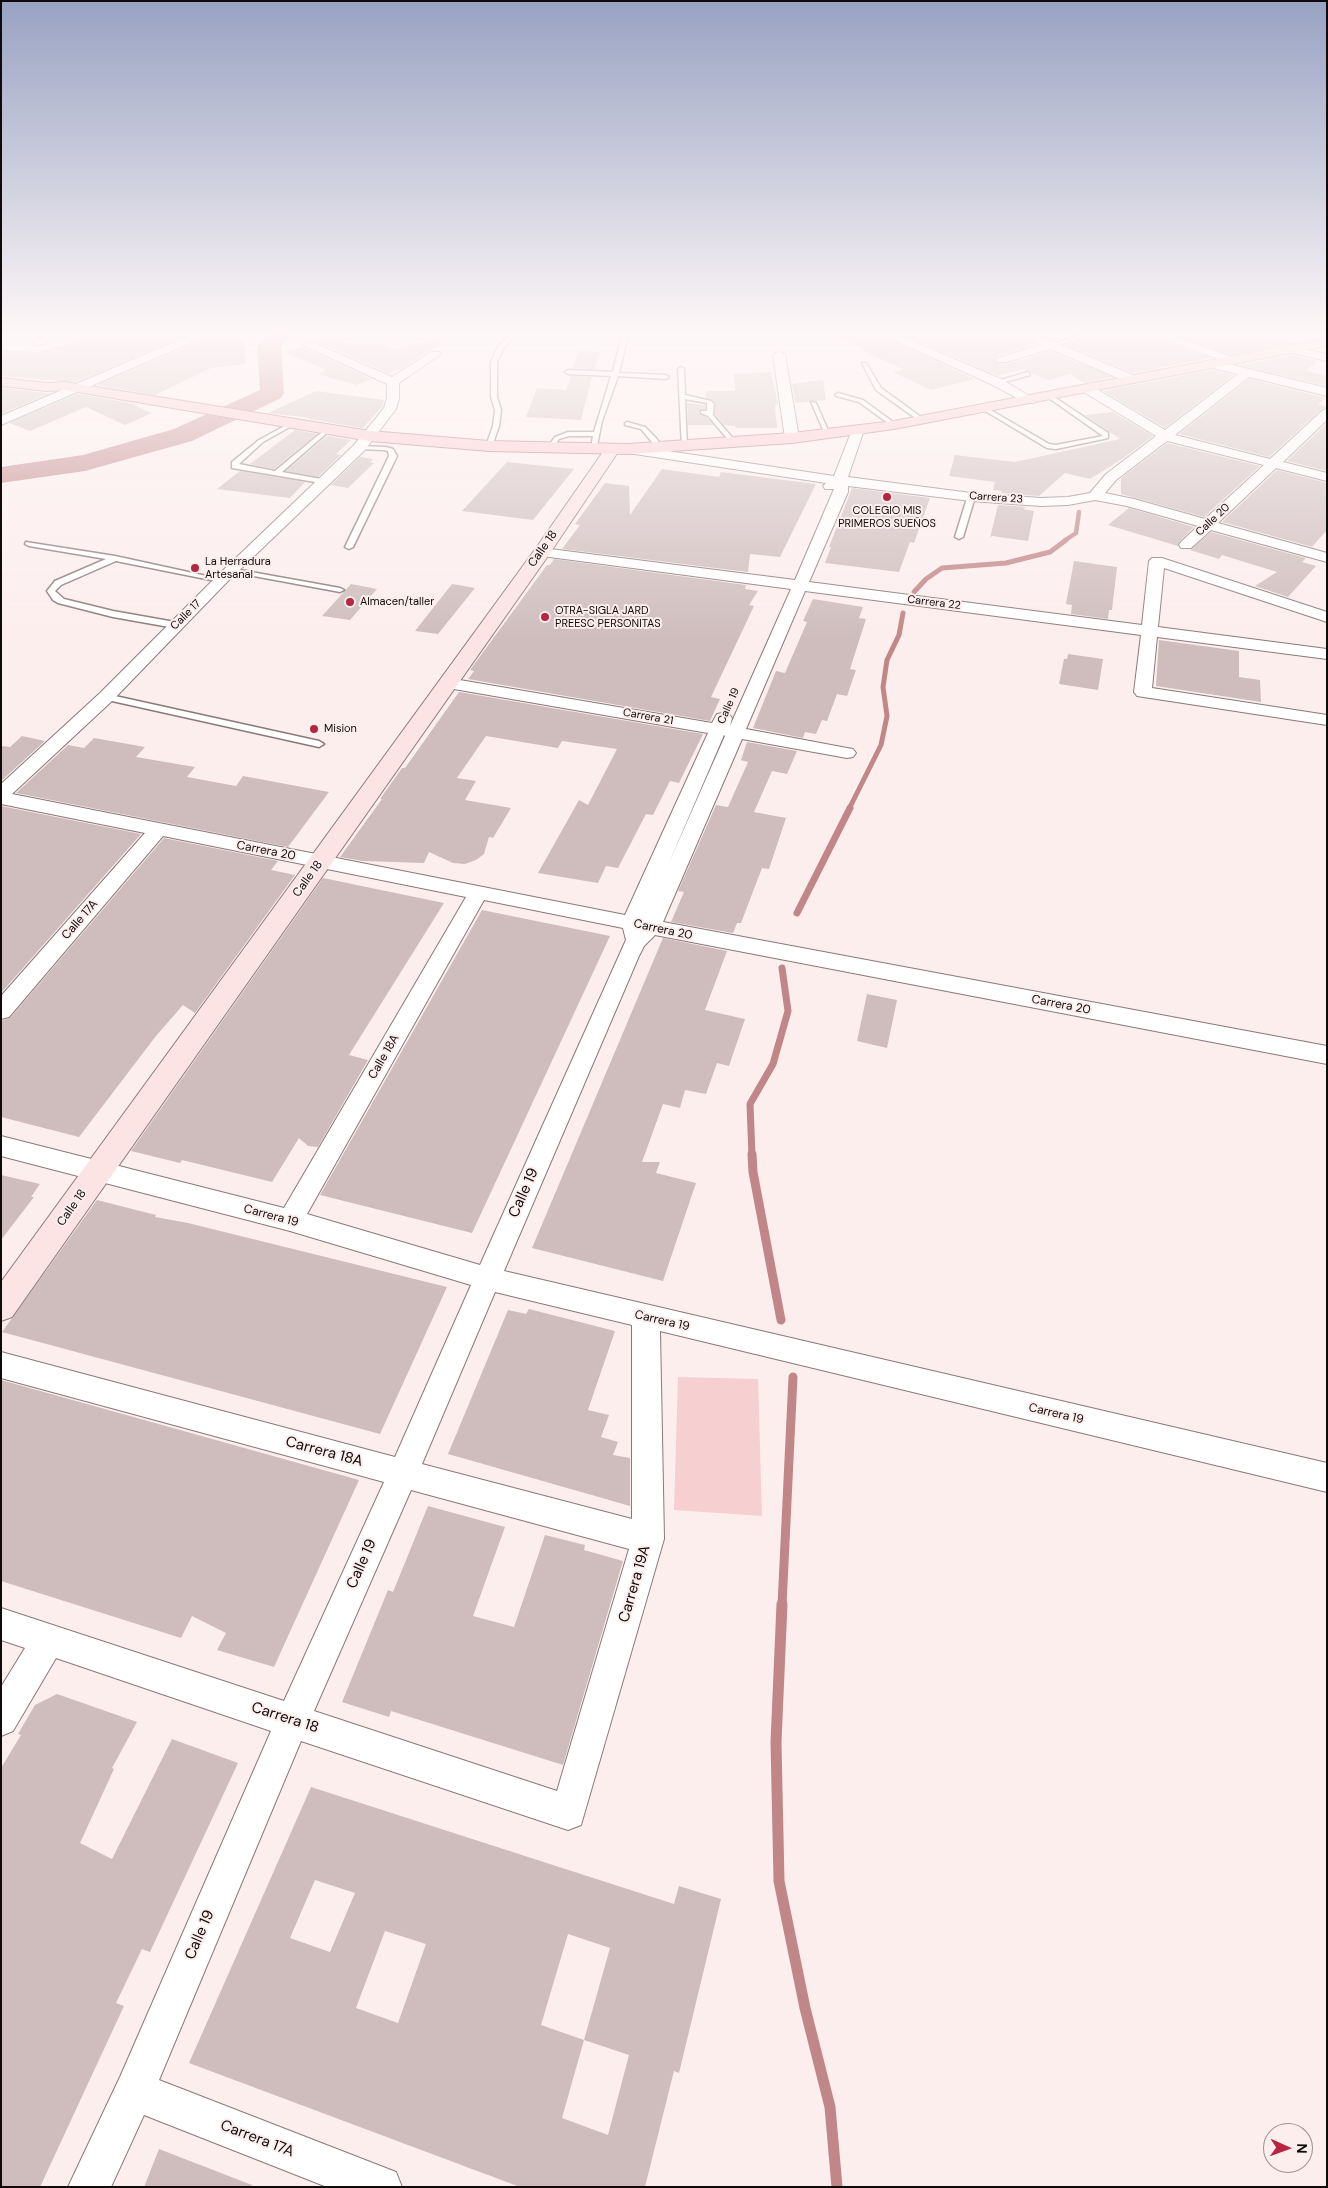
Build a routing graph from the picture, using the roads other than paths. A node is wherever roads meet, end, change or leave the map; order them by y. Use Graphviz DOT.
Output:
graph roads {
  1 [pos="267,437"];
  2 [pos="319,437"];
  3 [pos="369,437"];
  4 [pos="383,437"];
  5 [pos="492,437"];
  6 [pos="596,437"];
  7 [pos="652,437"];
  8 [pos="684,437"];
  9 [pos="729,437"];
  10 [pos="800,437"];
  11 [pos="855,437"];
  12 [pos="1034,437"];
  13 [pos="1105,437"];
  14 [pos="1164,437"];
  15 [pos="1169,437"];
  16 [pos="1301,437"];
  17 [pos="792,438"];
  18 [pos="261,441"];
  19 [pos="595,441"];
  20 [pos="734,443"];
  21 [pos="273,446"];
  22 [pos="489,446"];
  23 [pos="684,446"];
  24 [pos="359,448"];
  25 [pos="659,448"];
  26 [pos="620,449"];
  27 [pos="286,451"];
  28 [pos="300,453"];
  29 [pos="1273,463"];
  30 [pos="276,473"];
  31 [pos="1327,477"];
  32 [pos="840,479"];
  33 [pos="324,482"];
  34 [pos="1095,496"];
  35 [pos="970,497"];
  36 [pos="1208,524"];
  37 [pos="959,537"];
  38 [pos="29,544"];
  39 [pos="1186,545"];
  40 [pos="349,547"];
  41 [pos="542,552"];
  42 [pos="1325,554"];
  43 [pos="115,558"];
  44 [pos="226,575"];
  45 [pos="792,584"];
  46 [pos="340,590"];
  47 [pos="1327,618"];
  48 [pos="175,625"];
  49 [pos="1150,631"];
  50 [pos="755,647"];
  51 [pos="1327,654"];
  52 [pos="448,683"];
  53 [pos="106,697"];
  54 [pos="731,702"];
  55 [pos="1327,720"];
  56 [pos="727,730"];
  57 [pos="319,744"];
  58 [pos="847,753"];
  59 [pos="1,794"];
  60 [pos="1,798"];
  61 [pos="158,830"];
  62 [pos="320,862"];
  63 [pos="478,893"];
  64 [pos="639,931"];
  65 [pos="1,1011"];
  66 [pos="1327,1055"];
  67 [pos="1,1146"];
  68 [pos="98,1170"];
  69 [pos="290,1220"];
  70 [pos="487,1278"];
  71 [pos="1,1307"];
  72 [pos="646,1317"];
  73 [pos="1,1364"];
  74 [pos="403,1473"];
  75 [pos="1327,1478"];
  76 [pos="648,1539"];
  77 [pos="1,1624"];
  78 [pos="48,1640"];
  79 [pos="1,1719"];
  80 [pos="292,1720"];
  81 [pos="568,1812"];
  82 [pos="134,2091"];
  83 [pos="89,2187"];
  84 [pos="381,2187"];
  1 -- 18 [label="lane"];
  2 -- 28 [label="lane"];
  3 -- 24 [label="street, Calle 17"];
  4 -- 22 [label="main road, Carrera 23"];
  5 -- 22 [label="lane"];
  6 -- 19 [label="lane"];
  7 -- 25 [label="lane"];
  8 -- 23 [label="lane"];
  9 -- 20 [label="lane"];
  10 -- 17 [label="main road"];
  11 -- 32 [label="street, Calle 19"];
  12 -- 13 [label="lane"];
  14 -- 34 [label="street"];
  15 -- 29 [label="street"];
  16 -- 29 [label="street, Calle 20"];
  17 -- 20 [label="main road"];
  18 -- 21 [label="lane"];
  18 -- 30 [label="lane"];
  19 -- 22 [label="main road, Carrera 23"];
  19 -- 26 [label="main road, Carrera 23"];
  20 -- 23 [label="main road"];
  23 -- 25 [label="main road"];
  24 -- 33 [label="street, Calle 17"];
  24 -- 40 [label="lane"];
  25 -- 26 [label="main road"];
  26 -- 32 [label="street, Carrera 23"];
  26 -- 41 [label="street, Calle 18"];
  27 -- 28 [label="lane"];
  28 -- 30 [label="lane"];
  29 -- 31 [label="street"];
  29 -- 36 [label="street, Calle 20"];
  30 -- 33 [label="lane"];
  32 -- 35 [label="street, Carrera 23"];
  32 -- 45 [label="street, Calle 19"];
  33 -- 44 [label="street, Calle 17"];
  34 -- 35 [label="street, Carrera 23"];
  34 -- 36 [label="street, Carrera 23"];
  35 -- 37 [label="lane"];
  36 -- 39 [label="street, Calle 20"];
  36 -- 42 [label="street, Carrera 23"];
  38 -- 43 [label="lane"];
  41 -- 45 [label="street, Carrera 22"];
  41 -- 52 [label="street, Calle 18"];
  43 -- 44 [label="lane"];
  43 -- 48 [label="lane"];
  44 -- 46 [label="lane"];
  44 -- 48 [label="street, Calle 17"];
  45 -- 49 [label="street, Carrera 22"];
  45 -- 50 [label="street, Calle 19"];
  45 -- 56 [label="street, Calle 19"];
  47 -- 49 [label="street"];
  48 -- 53 [label="street, Calle 17"];
  49 -- 51 [label="street, Carrera 22"];
  49 -- 55 [label="street"];
  52 -- 56 [label="street, Carrera 21"];
  52 -- 62 [label="street, Calle 18"];
  53 -- 57 [label="lane"];
  53 -- 59 [label="street, Calle 17"];
  54 -- 56 [label="street, Calle 19"];
  56 -- 58 [label="street, Carrera 21"];
  56 -- 64 [label="street, Calle 19"];
  60 -- 61 [label="street, Carrera 20"];
  61 -- 62 [label="street, Carrera 20"];
  61 -- 65 [label="street, Calle 17A"];
  62 -- 63 [label="street, Carrera 20"];
  62 -- 68 [label="street, Calle 18"];
  63 -- 64 [label="street, Carrera 20"];
  63 -- 69 [label="street, Calle 18A"];
  64 -- 66 [label="street, Carrera 20"];
  64 -- 70 [label="street, Calle 19"];
  67 -- 68 [label="street, Carrera 19"];
  68 -- 69 [label="street, Carrera 19"];
  68 -- 71 [label="street, Calle 18"];
  69 -- 70 [label="street, Carrera 19"];
  70 -- 72 [label="street, Carrera 19"];
  70 -- 74 [label="street, Calle 19"];
  72 -- 75 [label="street, Carrera 19"];
  72 -- 76 [label="street, Carrera 19A"];
  73 -- 74 [label="street, Carrera 18A"];
  74 -- 76 [label="street, Carrera 18A"];
  74 -- 80 [label="street, Calle 19"];
  76 -- 81 [label="street, Carrera 19A"];
  77 -- 78 [label="street, Carrera 18"];
  78 -- 79 [label="street"];
  78 -- 80 [label="street, Carrera 18"];
  80 -- 81 [label="street, Carrera 18"];
  80 -- 82 [label="street, Calle 19"];
  82 -- 83 [label="street, Calle 19"];
  82 -- 84 [label="street, Carrera 17A"];
}
